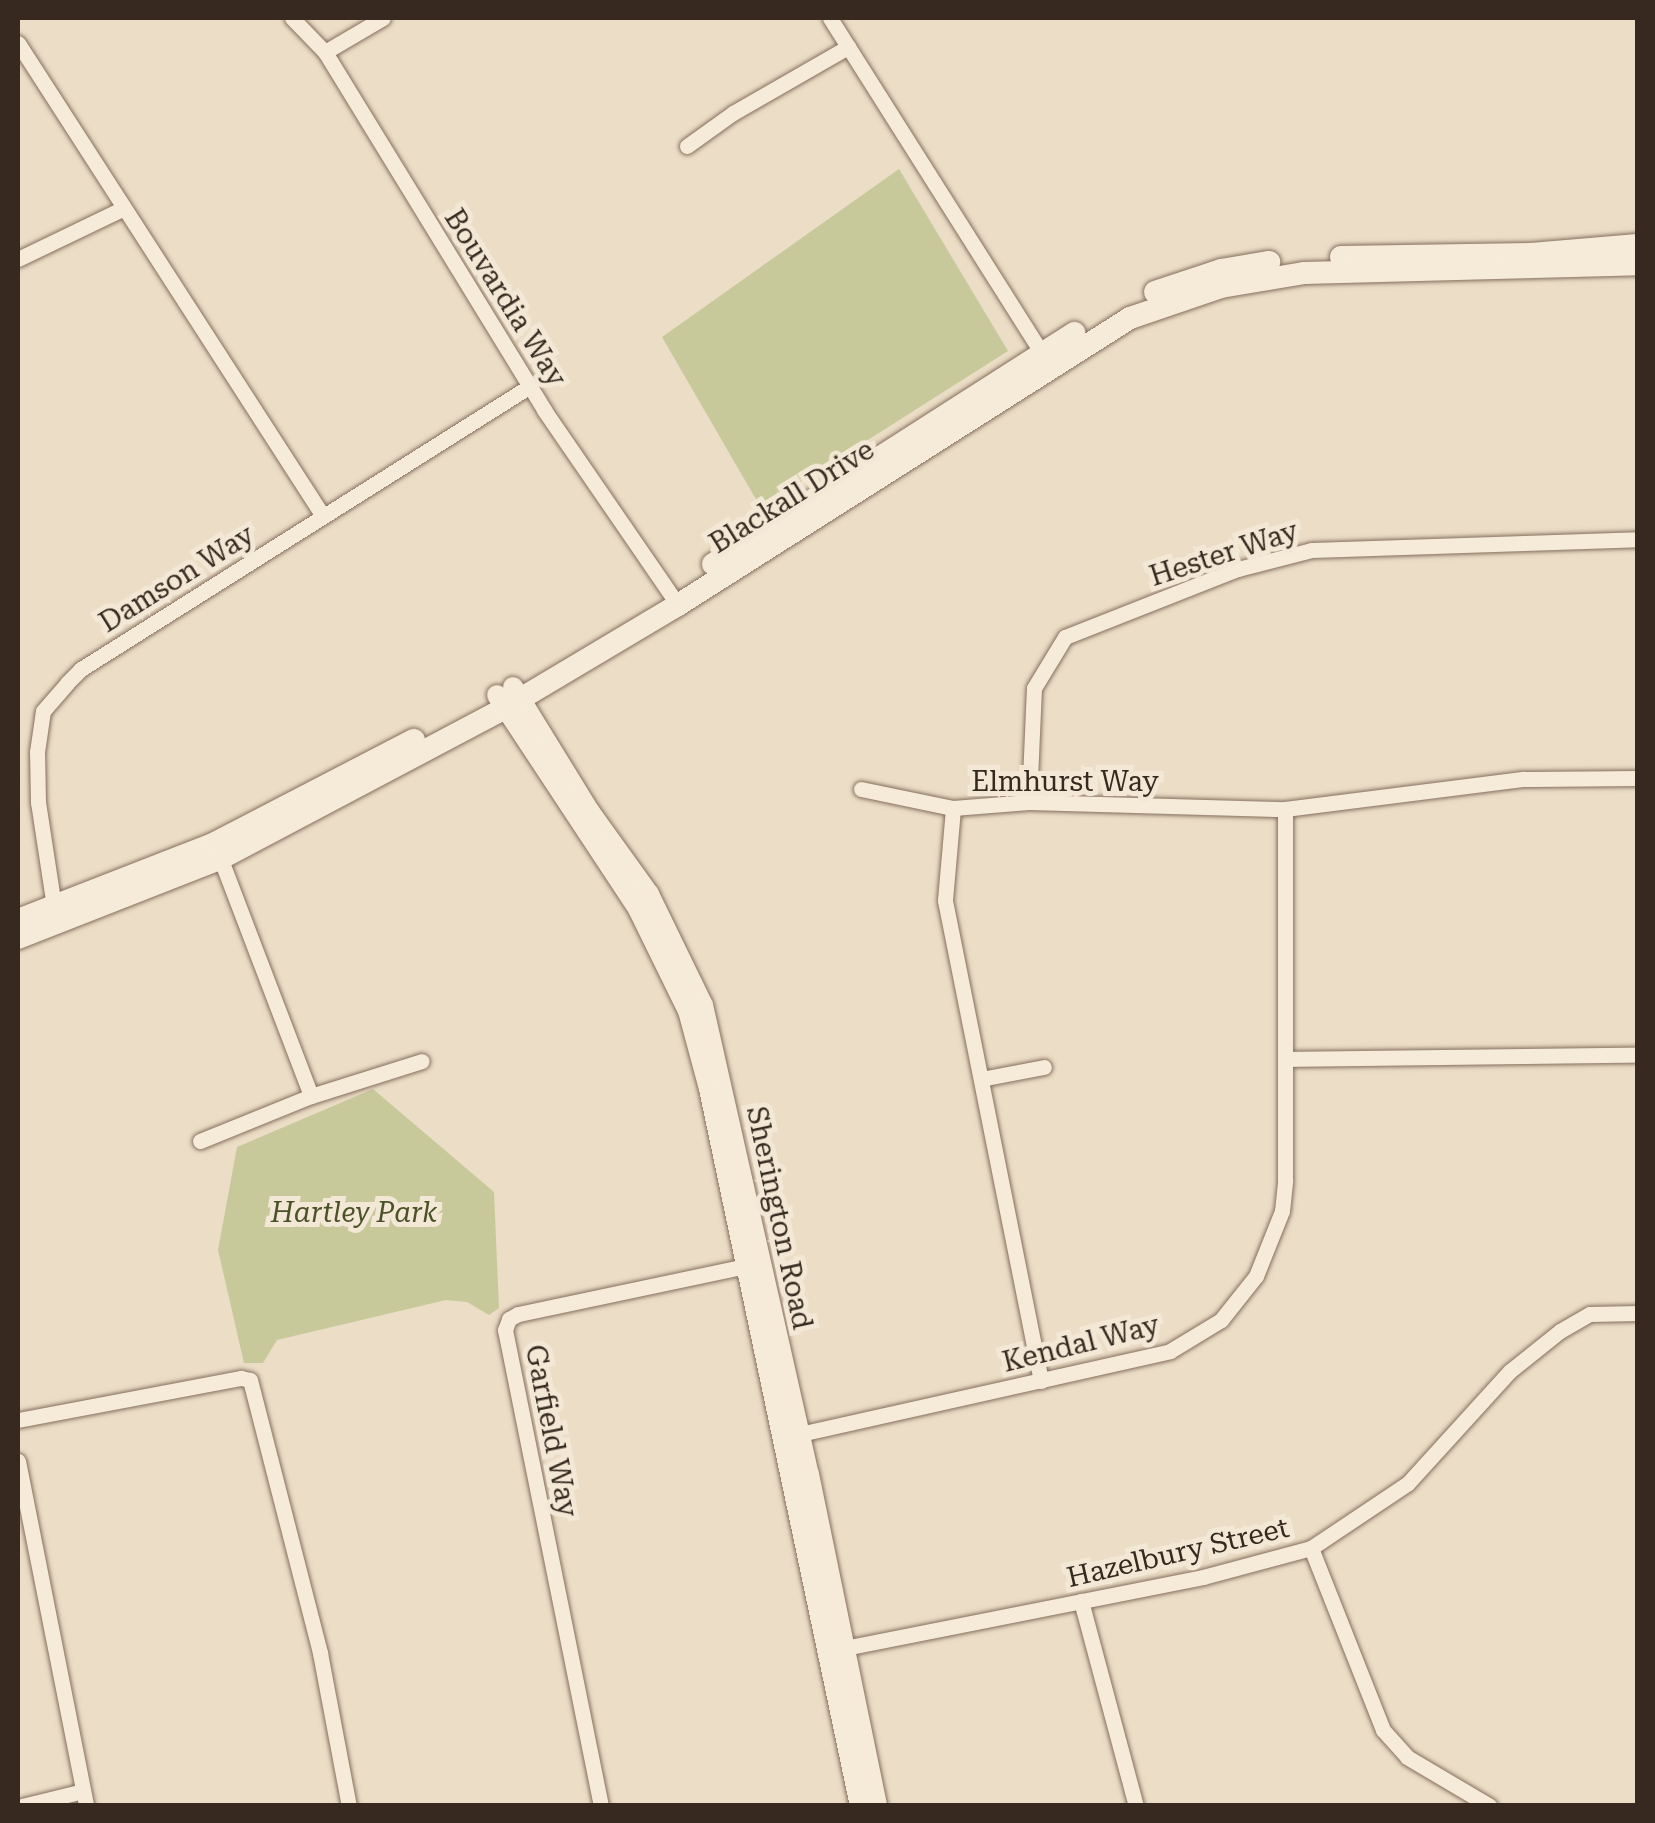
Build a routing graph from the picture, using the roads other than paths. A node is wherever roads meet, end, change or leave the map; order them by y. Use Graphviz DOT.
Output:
graph roads {
  1 [pos="292,18"];
  2 [pos="383,18"];
  3 [pos="830,18"];
  4 [pos="18,43"];
  5 [pos="848,47"];
  6 [pos="324,52"];
  7 [pos="688,146"];
  8 [pos="122,209"];
  9 [pos="1638,246"];
  10 [pos="18,258"];
  11 [pos="1638,264"];
  12 [pos="1046,359"];
  13 [pos="530,386"];
  14 [pos="324,516"];
  15 [pos="1638,539"];
  16 [pos="674,599"];
  17 [pos="509,697"];
  18 [pos="1638,778"];
  19 [pos="861,789"];
  20 [pos="1028,802"];
  21 [pos="953,808"];
  22 [pos="1285,809"];
  23 [pos="218,851"];
  24 [pos="56,916"];
  25 [pos="18,920"];
  26 [pos="18,938"];
  27 [pos="1638,1056"];
  28 [pos="1287,1059"];
  29 [pos="422,1062"];
  30 [pos="1044,1067"];
  31 [pos="981,1079"];
  32 [pos="311,1096"];
  33 [pos="200,1141"];
  34 [pos="753,1265"];
  35 [pos="1638,1314"];
  36 [pos="1041,1381"];
  37 [pos="18,1420"];
  38 [pos="791,1436"];
  39 [pos="18,1461"];
  40 [pos="1311,1548"];
  41 [pos="1082,1601"];
  42 [pos="834,1650"];
  43 [pos="85,1798"];
  44 [pos="22,1806"];
  45 [pos="349,1806"];
  46 [pos="601,1806"];
  47 [pos="860,1806"];
  48 [pos="877,1806"];
  49 [pos="1136,1806"];
  50 [pos="1490,1806"];
  1 -- 6 [label="street, Bouvardia Way"];
  2 -- 6 [label="street"];
  3 -- 5 [label="street"];
  4 -- 8 [label="street"];
  5 -- 7 [label="street"];
  5 -- 12 [label="street"];
  6 -- 13 [label="street, Bouvardia Way"];
  8 -- 10 [label="street"];
  8 -- 14 [label="street"];
  9 -- 12 [label="main road, Blackall Drive"];
  11 -- 12 [label="main road, Blackall Drive"];
  12 -- 16 [label="main road, Blackall Drive"];
  13 -- 14 [label="street, Damson Way"];
  13 -- 16 [label="street, Bouvardia Way"];
  14 -- 24 [label="street, Damson Way"];
  15 -- 20 [label="street, Hester Way"];
  16 -- 17 [label="main road, Blackall Drive"];
  17 -- 23 [label="main road, Blackall Drive"];
  17 -- 34 [label="street, Sherington Road"];
  18 -- 22 [label="street, Elmhurst Way"];
  19 -- 21 [label="street"];
  20 -- 21 [label="street, Elmhurst Way"];
  20 -- 22 [label="street, Elmhurst Way"];
  21 -- 31 [label="street, Elmhurst Way"];
  22 -- 28 [label="street, Kendal Way"];
  23 -- 24 [label="main road, Blackall Drive"];
  23 -- 32 [label="street"];
  24 -- 25 [label="main road, Blackall Drive"];
  24 -- 26 [label="main road, Blackall Drive"];
  27 -- 28 [label="street"];
  28 -- 36 [label="street, Kendal Way"];
  29 -- 32 [label="street"];
  30 -- 31 [label="street"];
  31 -- 36 [label="street, Elmhurst Way"];
  32 -- 33 [label="street"];
  34 -- 38 [label="street, Sherington Road"];
  34 -- 46 [label="street, Garfield Way"];
  35 -- 40 [label="street, Hazelbury Street"];
  36 -- 38 [label="street, Kendal Way"];
  37 -- 45 [label="street"];
  38 -- 42 [label="street, Sherington Road"];
  39 -- 43 [label="street"];
  40 -- 41 [label="street, Hazelbury Street"];
  40 -- 50 [label="street"];
  41 -- 42 [label="street, Hazelbury Street"];
  41 -- 49 [label="street"];
  42 -- 47 [label="street, Sherington Road"];
  42 -- 48 [label="street, Sherington Road"];
  43 -- 44 [label="street"];
}
